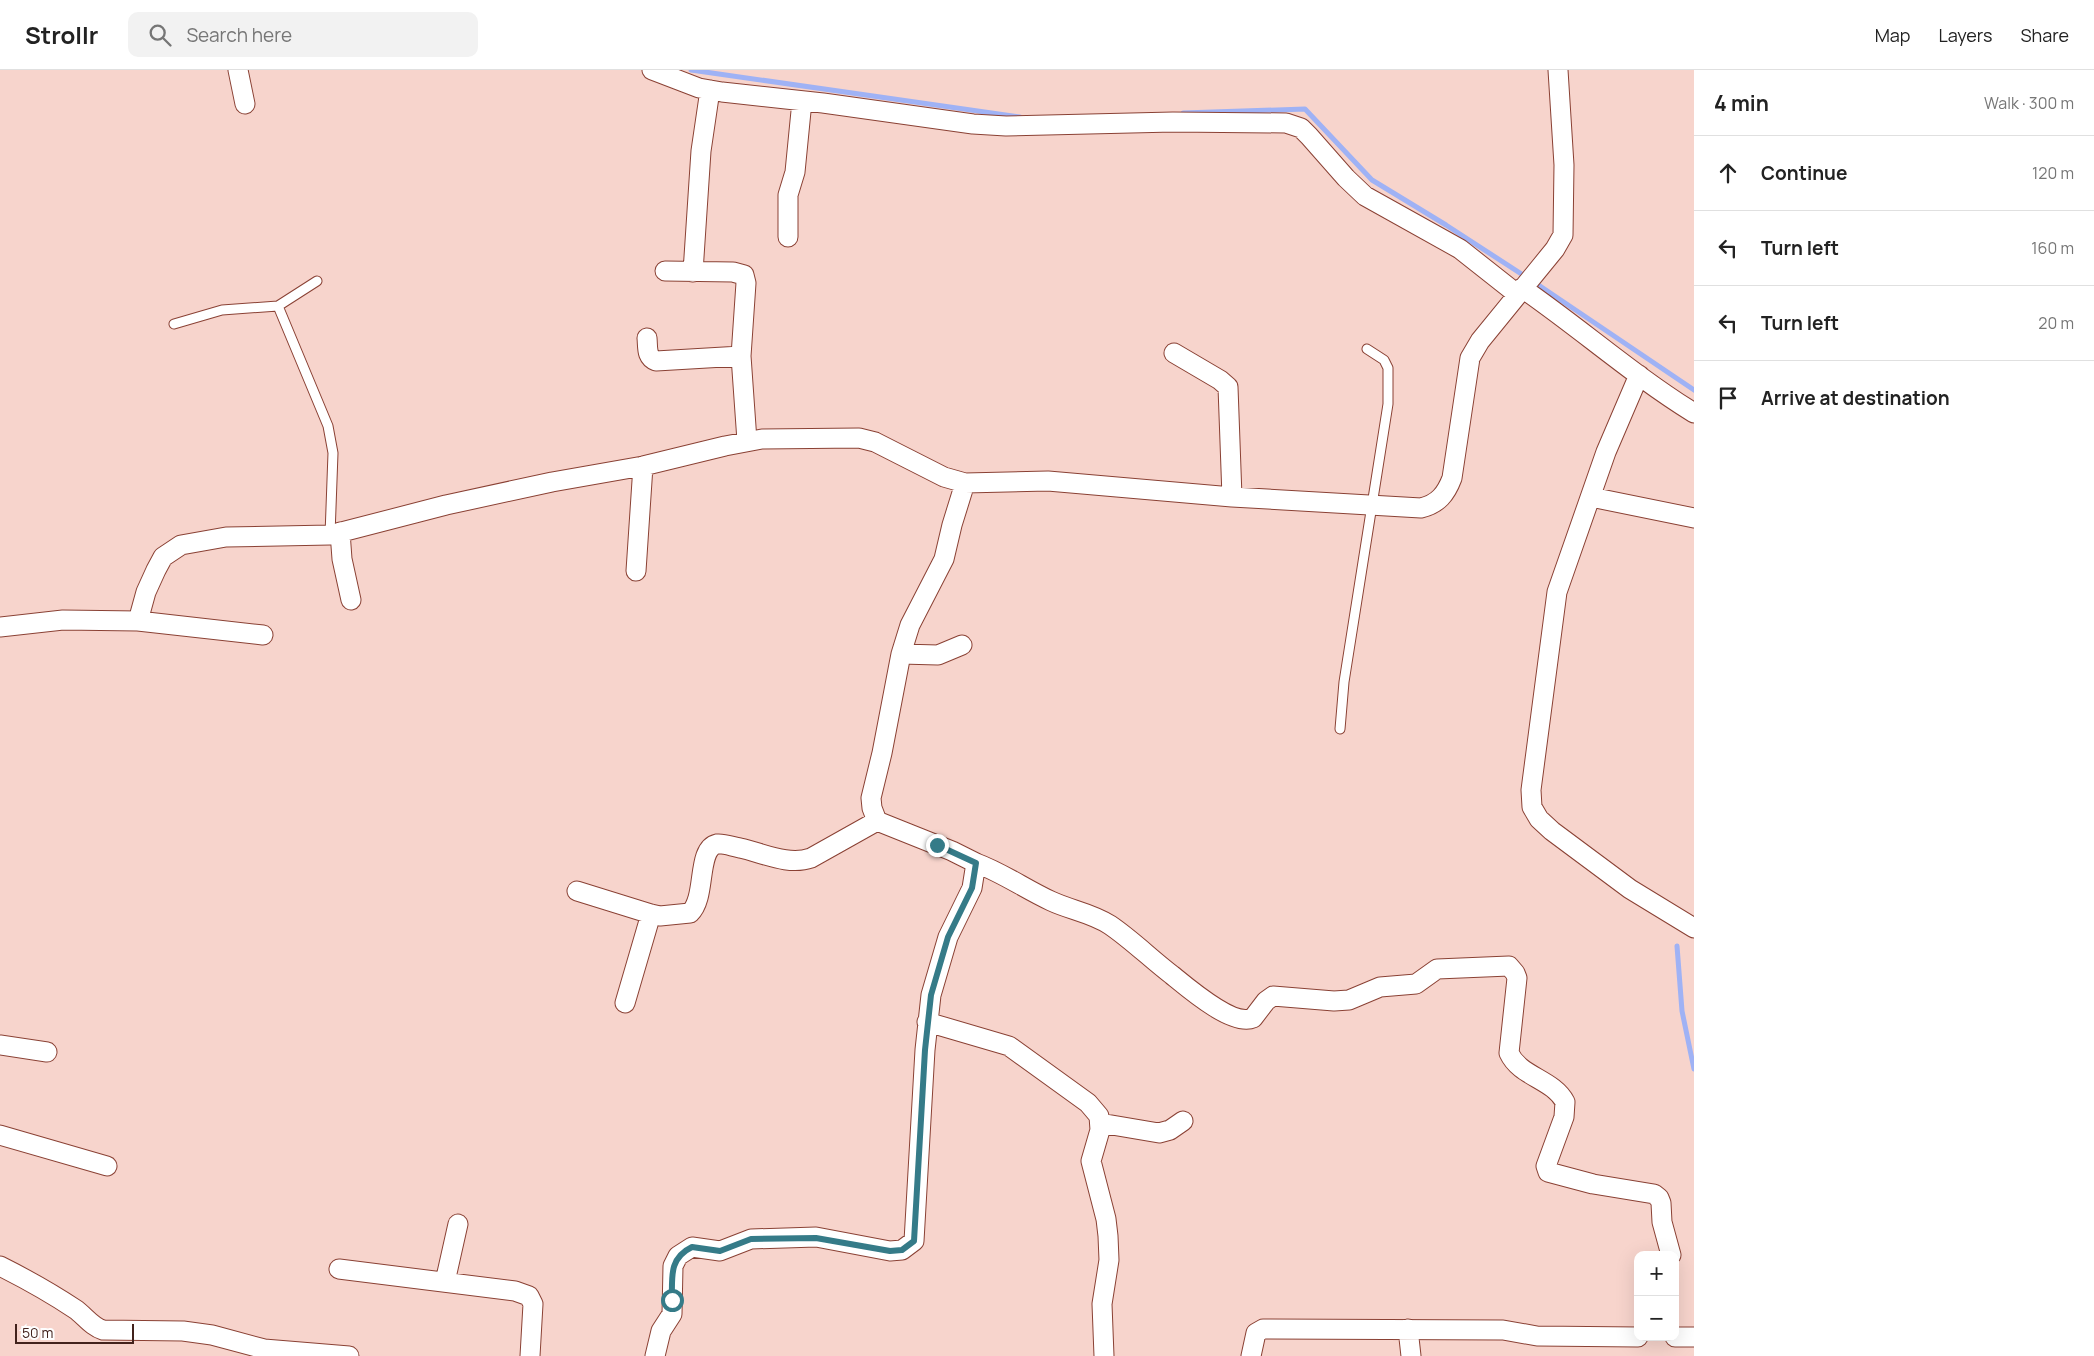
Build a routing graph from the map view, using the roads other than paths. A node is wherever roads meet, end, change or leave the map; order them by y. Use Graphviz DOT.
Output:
graph roads {
  1 [pos="238,70"];
  2 [pos="652,70"];
  3 [pos="1558,70"];
  4 [pos="710,90"];
  5 [pos="802,101"];
  6 [pos="245,104"];
  7 [pos="788,237"];
  8 [pos="665,271"];
  9 [pos="693,272"];
  10 [pos="317,281"];
  11 [pos="1520,291"];
  12 [pos="278,306"];
  13 [pos="174,324"];
  14 [pos="647,338"];
  15 [pos="1367,349"];
  16 [pos="1174,354"];
  17 [pos="742,356"];
  18 [pos="1639,375"];
  19 [pos="1694,413"];
  20 [pos="747,441"];
  21 [pos="643,466"];
  22 [pos="965,484"];
  23 [pos="1232,497"];
  24 [pos="1591,497"];
  25 [pos="1372,504"];
  26 [pos="1694,518"];
  27 [pos="335,534"];
  28 [pos="636,571"];
  29 [pos="352,600"];
  30 [pos="138,622"];
  31 [pos="0,627"];
  32 [pos="262,635"];
  33 [pos="962,645"];
  34 [pos="901,654"];
  35 [pos="1340,729"];
  36 [pos="877,821"];
  37 [pos="976,863"];
  38 [pos="577,891"];
  39 [pos="651,914"];
  40 [pos="1694,928"];
  41 [pos="625,1003"];
  42 [pos="927,1022"];
  43 [pos="0,1045"];
  44 [pos="47,1052"];
  45 [pos="1183,1121"];
  46 [pos="1100,1123"];
  47 [pos="0,1135"];
  48 [pos="107,1166"];
  49 [pos="458,1224"];
  50 [pos="1669,1251"];
  51 [pos="0,1266"];
  52 [pos="339,1268"];
  53 [pos="445,1282"];
  54 [pos="1408,1328"];
  55 [pos="1634,1337"];
  56 [pos="1679,1337"];
  57 [pos="1694,1337"];
  58 [pos="349,1356"];
  59 [pos="530,1356"];
  60 [pos="655,1356"];
  61 [pos="1104,1356"];
  62 [pos="1251,1356"];
  63 [pos="1411,1356"];
  1 -- 6 [label="street"];
  2 -- 4 [label="street"];
  3 -- 11 [label="street"];
  4 -- 5 [label="street"];
  4 -- 9 [label="street"];
  5 -- 7 [label="street"];
  5 -- 11 [label="street"];
  8 -- 9 [label="street"];
  9 -- 17 [label="street"];
  10 -- 12 [label="lane"];
  11 -- 18 [label="street"];
  11 -- 25 [label="street"];
  12 -- 13 [label="lane"];
  12 -- 27 [label="lane"];
  14 -- 17 [label="street"];
  15 -- 25 [label="lane"];
  16 -- 23 [label="street"];
  17 -- 20 [label="street"];
  18 -- 19 [label="street"];
  18 -- 24 [label="street"];
  20 -- 21 [label="street"];
  20 -- 22 [label="street"];
  21 -- 27 [label="street"];
  21 -- 28 [label="street"];
  22 -- 23 [label="street"];
  22 -- 34 [label="street"];
  23 -- 25 [label="street"];
  24 -- 26 [label="street"];
  24 -- 40 [label="street"];
  25 -- 35 [label="lane"];
  27 -- 29 [label="street"];
  27 -- 30 [label="street"];
  30 -- 31 [label="street"];
  30 -- 32 [label="street"];
  33 -- 34 [label="street"];
  34 -- 36 [label="street"];
  36 -- 37 [label="street"];
  36 -- 39 [label="street"];
  37 -- 42 [label="street"];
  37 -- 50 [label="street"];
  38 -- 39 [label="street"];
  39 -- 41 [label="street"];
  42 -- 46 [label="street"];
  42 -- 60 [label="street"];
  43 -- 44 [label="street"];
  45 -- 46 [label="street"];
  46 -- 61 [label="street"];
  47 -- 48 [label="street"];
  49 -- 53 [label="street"];
  51 -- 58 [label="street"];
  52 -- 53 [label="street"];
  53 -- 59 [label="street"];
  54 -- 55 [label="street"];
  54 -- 62 [label="street"];
  54 -- 63 [label="street"];
  56 -- 57 [label="street"];
}
